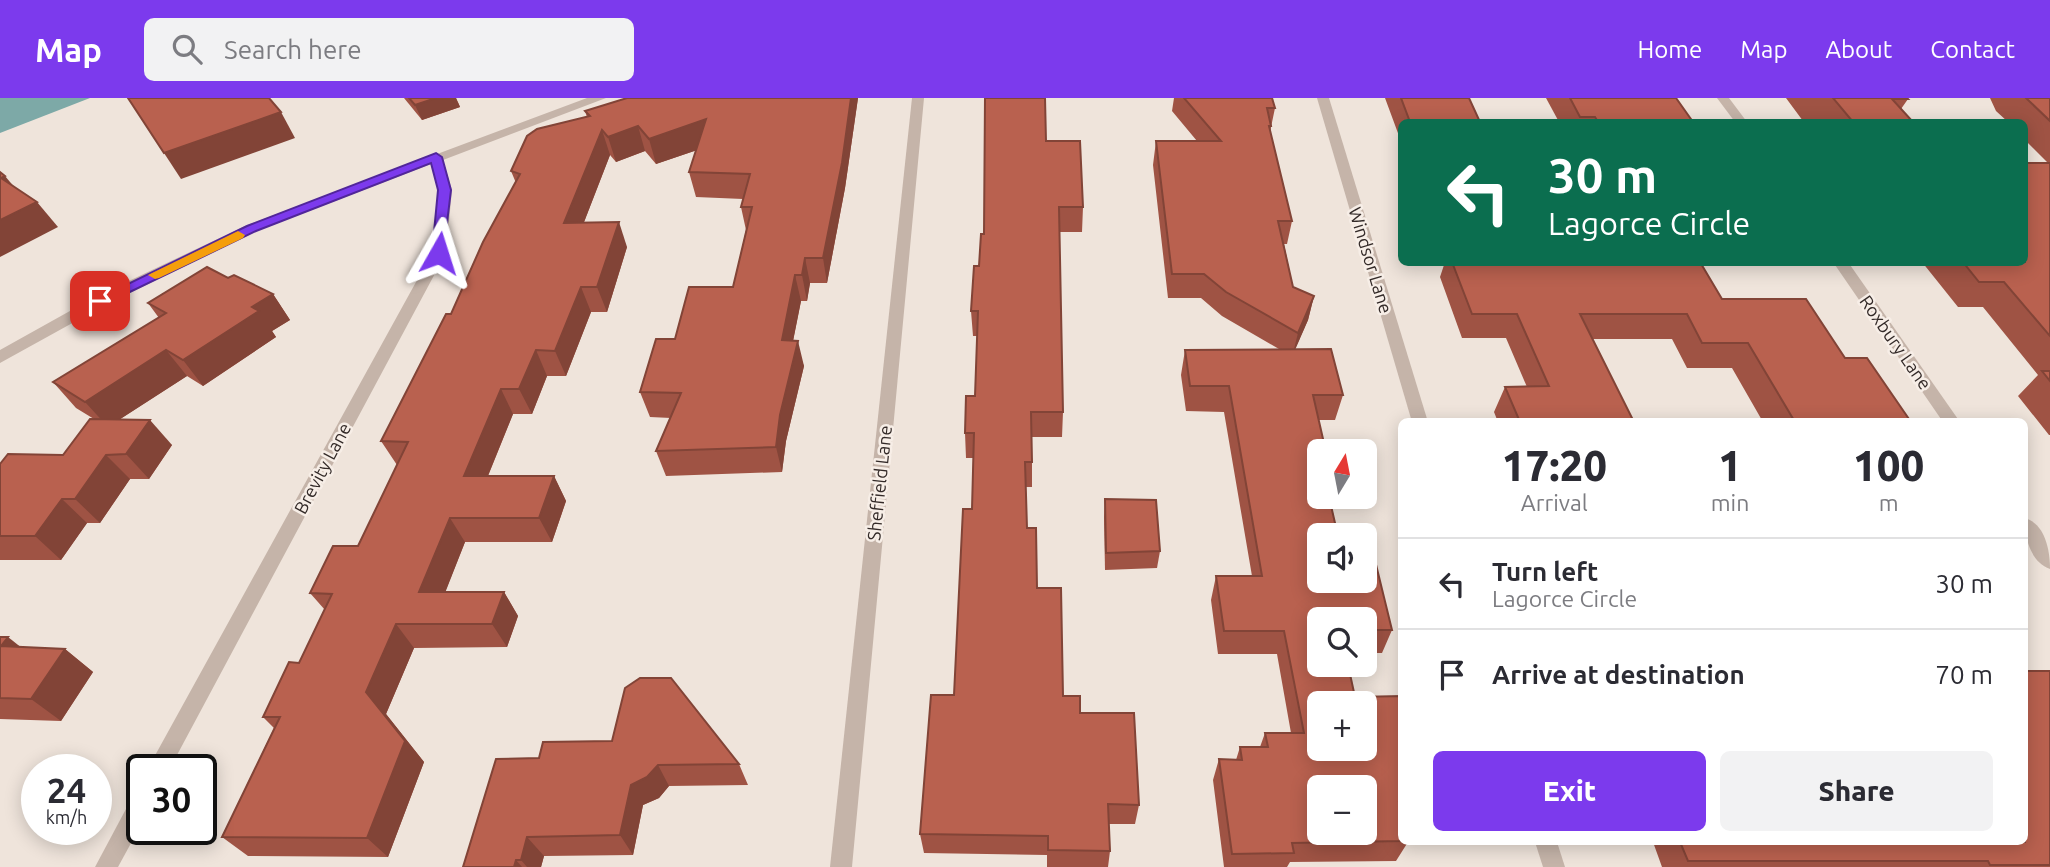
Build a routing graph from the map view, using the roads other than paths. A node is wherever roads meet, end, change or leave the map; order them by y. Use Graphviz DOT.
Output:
graph roads {
  1 [pos="600,98"];
  2 [pos="918,98"];
  3 [pos="1323,98"];
  4 [pos="1723,98"];
  5 [pos="1739,119"];
  6 [pos="436,157"];
  7 [pos="1843,266"];
  8 [pos="0,357"];
  9 [pos="1419,418"];
  10 [pos="1949,418"];
  11 [pos="2028,529"];
  12 [pos="2050,561"];
  13 [pos="167,754"];
  14 [pos="126,830"];
  15 [pos="1547,845"];
  16 [pos="106,867"];
  17 [pos="841,867"];
  18 [pos="1554,867"];
  1 -- 6 [label="street"];
  2 -- 17 [label="street, Sheffield Lane"];
  3 -- 9 [label="street, Windsor Lane"];
  4 -- 5 [label="street"];
  6 -- 8 [label="street"];
  6 -- 13 [label="street, Brevity Lane"];
  7 -- 10 [label="street, Roxbury Lane"];
  11 -- 12 [label="street"];
  14 -- 16 [label="street"];
  15 -- 18 [label="street"];
}
